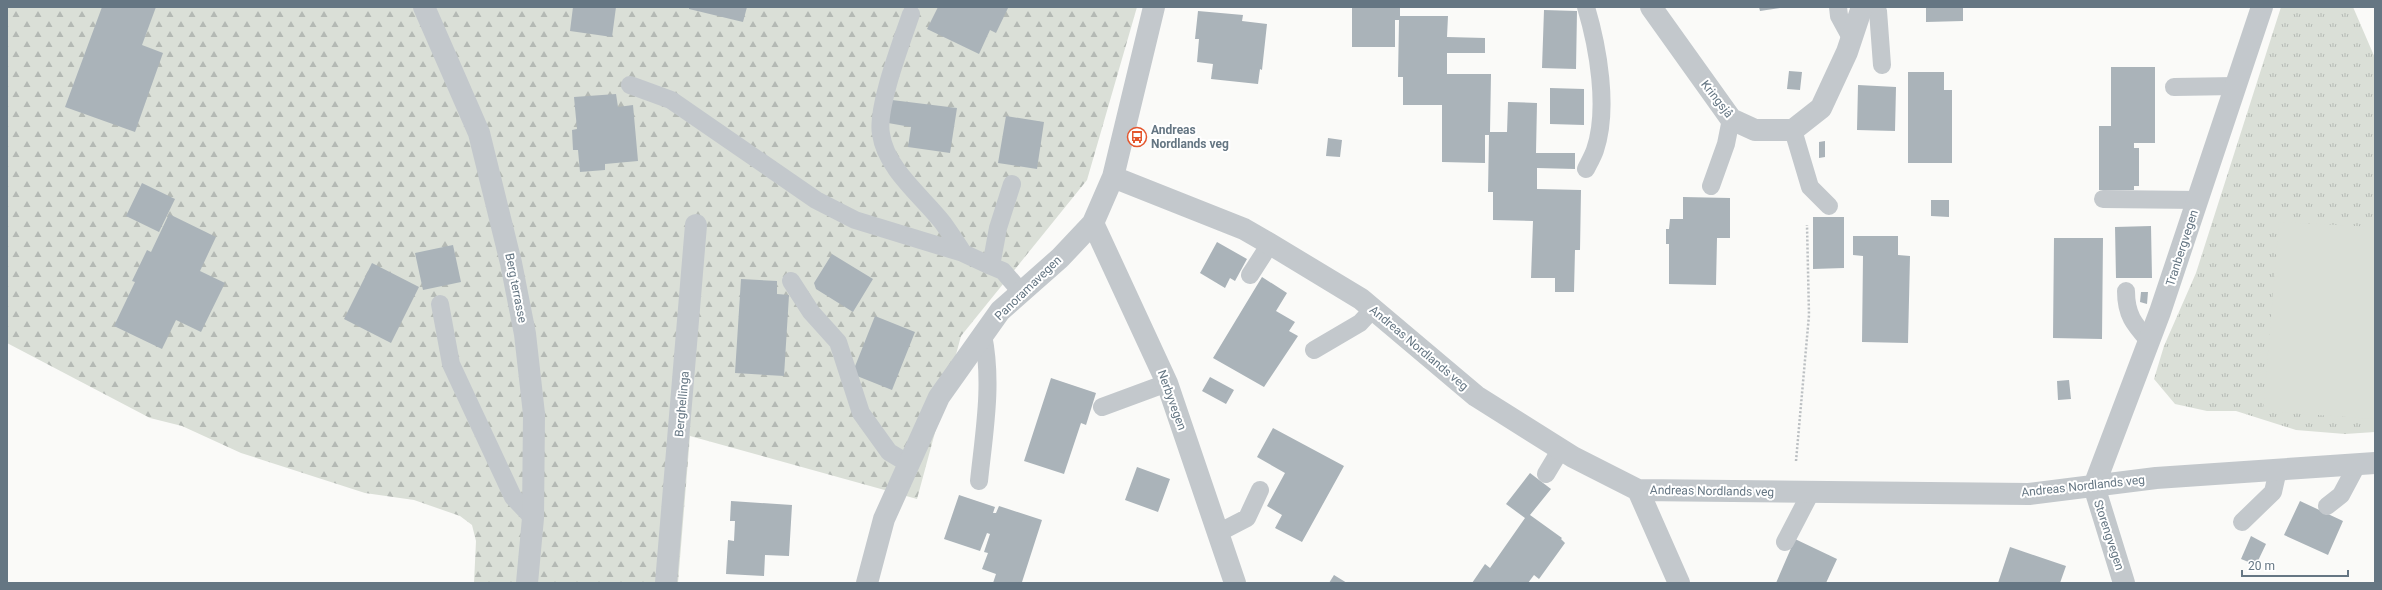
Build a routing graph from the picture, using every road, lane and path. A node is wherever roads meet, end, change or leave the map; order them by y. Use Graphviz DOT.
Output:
graph roads {
  1 [pos="424,7"];
  2 [pos="1586,7"];
  3 [pos="1651,7"];
  4 [pos="1838,7"];
  5 [pos="1862,7"];
  6 [pos="1874,7"];
  7 [pos="2262,7"];
  8 [pos="1151,8"];
  9 [pos="911,14"];
  10 [pos="1851,38"];
  11 [pos="1882,65"];
  12 [pos="630,85"];
  13 [pos="2235,86"];
  14 [pos="2174,87"];
  15 [pos="1731,119"];
  16 [pos="1793,130"];
  17 [pos="1586,169"];
  18 [pos="1113,177"];
  19 [pos="1012,184"];
  20 [pos="1711,186"];
  21 [pos="1810,187"];
  22 [pos="2103,199"];
  23 [pos="2198,200"];
  24 [pos="1829,206"];
  25 [pos="1093,223"];
  26 [pos="696,225"];
  27 [pos="1270,244"];
  28 [pos="963,254"];
  29 [pos="991,266"];
  30 [pos="1250,275"];
  31 [pos="791,281"];
  32 [pos="2126,291"];
  33 [pos="1021,292"];
  34 [pos="440,304"];
  35 [pos="1373,310"];
  36 [pos="983,335"];
  37 [pos="2149,341"];
  38 [pos="1314,350"];
  39 [pos="1167,383"];
  40 [pos="1102,407"];
  41 [pos="1560,449"];
  42 [pos="909,464"];
  43 [pos="2366,464"];
  44 [pos="2278,470"];
  45 [pos="1546,474"];
  46 [pos="979,481"];
  47 [pos="2094,486"];
  48 [pos="1260,490"];
  49 [pos="1638,490"];
  50 [pos="1803,492"];
  51 [pos="2327,506"];
  52 [pos="533,518"];
  53 [pos="2242,522"];
  54 [pos="1218,534"];
  55 [pos="1785,542"];
  56 [pos="527,583"];
  57 [pos="666,583"];
  58 [pos="868,583"];
  59 [pos="1235,583"];
  60 [pos="1679,583"];
  61 [pos="2124,583"];
  1 -- 52 [label="street, Berg terrasse"];
  2 -- 17 [label="lane"];
  3 -- 15 [label="street, Kringsjå"];
  4 -- 10 [label="lane"];
  5 -- 10 [label="street"];
  6 -- 11 [label="lane"];
  7 -- 13 [label="street, Tranbergvegen"];
  8 -- 18 [label="street, Panoramavegen"];
  9 -- 28 [label="lane"];
  10 -- 16 [label="street"];
  12 -- 28 [label="lane"];
  13 -- 14 [label="lane"];
  13 -- 23 [label="street, Tranbergvegen"];
  15 -- 16 [label="street, Kringsjå"];
  15 -- 20 [label="lane"];
  16 -- 21 [label="lane"];
  18 -- 25 [label="street, Panoramavegen"];
  18 -- 27 [label="street, Andreas Nordlands veg"];
  19 -- 29 [label="lane"];
  21 -- 24 [label="lane"];
  21 -- 50 [label="path"];
  22 -- 23 [label="lane"];
  23 -- 37 [label="street, Tranbergvegen"];
  25 -- 33 [label="street, Panoramavegen"];
  25 -- 39 [label="street, Nerbyvegen"];
  26 -- 57 [label="street, Berghellinga"];
  27 -- 30 [label="lane"];
  27 -- 35 [label="street, Andreas Nordlands veg"];
  28 -- 29 [label="lane"];
  29 -- 33 [label="lane"];
  31 -- 42 [label="lane"];
  32 -- 37 [label="lane"];
  33 -- 36 [label="street, Panoramavegen"];
  34 -- 52 [label="lane"];
  35 -- 38 [label="lane"];
  35 -- 41 [label="street, Andreas Nordlands veg"];
  36 -- 42 [label="street, Panoramavegen"];
  36 -- 46 [label="lane"];
  37 -- 47 [label="street, Tranbergvegen"];
  39 -- 40 [label="lane"];
  39 -- 54 [label="street, Nerbyvegen"];
  41 -- 45 [label="lane"];
  41 -- 49 [label="street, Andreas Nordlands veg"];
  42 -- 58 [label="street, Panoramavegen"];
  43 -- 44 [label="street, Andreas Nordlands veg"];
  43 -- 51 [label="lane"];
  44 -- 47 [label="street, Andreas Nordlands veg"];
  44 -- 53 [label="lane"];
  47 -- 50 [label="street, Andreas Nordlands veg"];
  47 -- 61 [label="street, Storengvegen"];
  48 -- 54 [label="lane"];
  49 -- 50 [label="street, Andreas Nordlands veg"];
  49 -- 60 [label="street"];
  50 -- 55 [label="lane"];
  52 -- 56 [label="street, Berg terrasse"];
  54 -- 59 [label="street, Nerbyvegen"];
}
